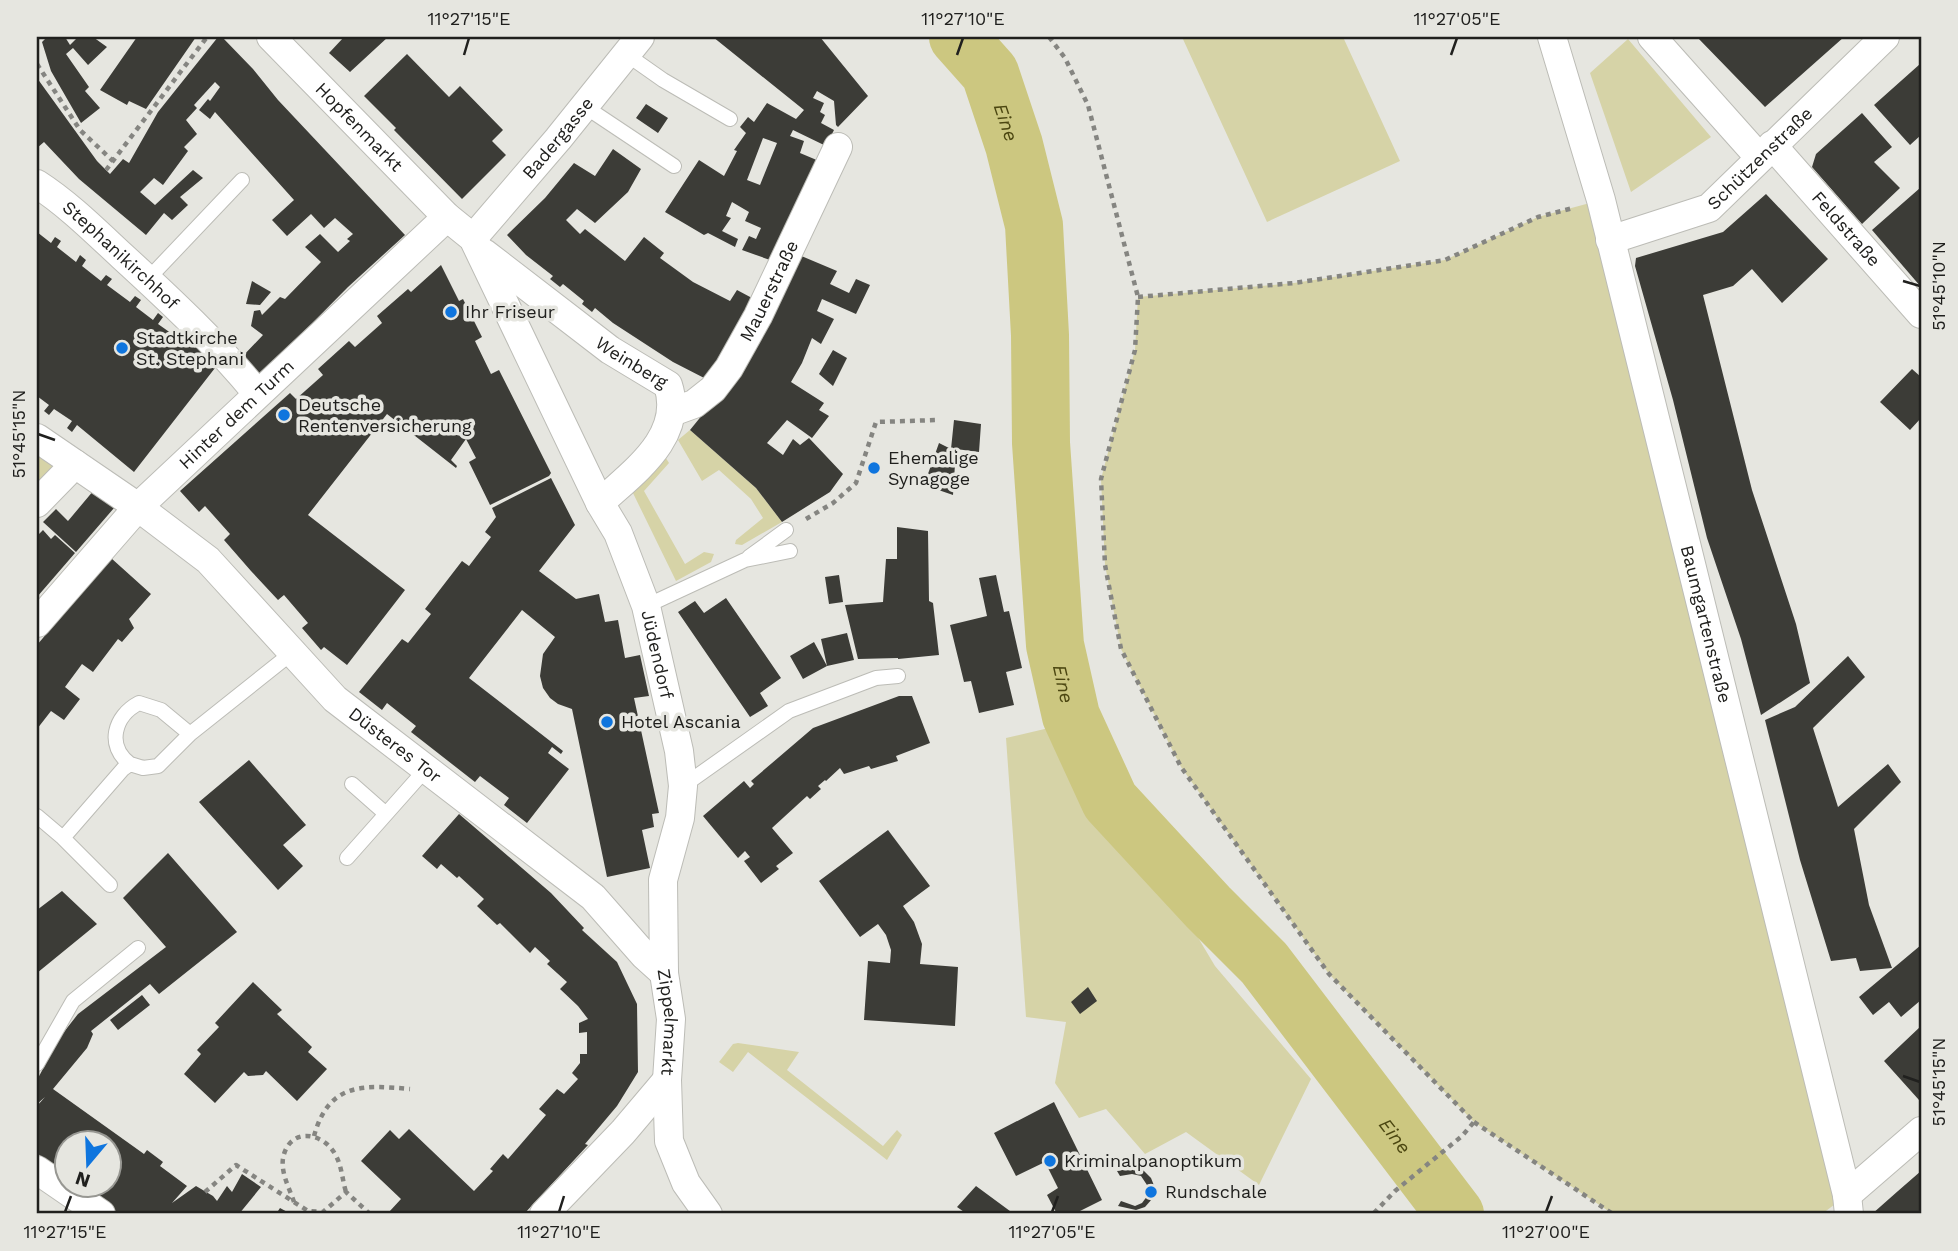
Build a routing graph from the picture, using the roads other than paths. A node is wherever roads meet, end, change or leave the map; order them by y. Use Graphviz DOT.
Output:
graph roads {
  1 [pos="271,37"];
  2 [pos="1552,37"];
  3 [pos="1653,37"];
  4 [pos="1885,37"];
  5 [pos="633,46"];
  6 [pos="584,106"];
  7 [pos="730,119"];
  8 [pos="838,147"];
  9 [pos="1766,151"];
  10 [pos="674,166"];
  11 [pos="242,180"];
  12 [pos="37,184"];
  13 [pos="447,217"];
  14 [pos="1610,240"];
  15 [pos="476,243"];
  16 [pos="148,279"];
  17 [pos="1921,314"];
  18 [pos="257,393"];
  19 [pos="672,412"];
  20 [pos="37,438"];
  21 [pos="75,464"];
  22 [pos="37,503"];
  23 [pos="600,503"];
  24 [pos="138,507"];
  25 [pos="786,530"];
  26 [pos="618,533"];
  27 [pos="790,551"];
  28 [pos="745,560"];
  29 [pos="646,606"];
  30 [pos="37,623"];
  31 [pos="293,652"];
  32 [pos="898,676"];
  33 [pos="190,734"];
  34 [pos="130,764"];
  35 [pos="426,769"];
  36 [pos="352,783"];
  37 [pos="682,786"];
  38 [pos="386,814"];
  39 [pos="37,816"];
  40 [pos="63,838"];
  41 [pos="347,858"];
  42 [pos="110,885"];
  43 [pos="138,948"];
  44 [pos="664,973"];
  45 [pos="37,1064"];
  46 [pos="667,1080"];
  47 [pos="1921,1131"];
  48 [pos="37,1170"];
  49 [pos="1848,1205"];
  50 [pos="101,1214"];
  51 [pos="544,1214"];
  52 [pos="708,1214"];
  1 -- 13 [label="street, Hopfenmarkt"];
  2 -- 14 [label="street, Baumgartenstraße"];
  3 -- 9 [label="street, Feldstraße"];
  4 -- 9 [label="street, Schützenstraße"];
  5 -- 6 [label="street, Badergasse"];
  5 -- 7 [label="lane"];
  6 -- 10 [label="lane"];
  6 -- 15 [label="street, Badergasse"];
  8 -- 19 [label="street, Mauerstraße"];
  9 -- 14 [label="street, Schützenstraße"];
  9 -- 17 [label="street, Feldstraße"];
  11 -- 16 [label="lane"];
  12 -- 16 [label="street, Stephanikirchhof"];
  13 -- 15 [label="street, Weinberg"];
  13 -- 18 [label="street, Hinter dem Turm"];
  14 -- 49 [label="street, Baumgartenstraße"];
  15 -- 19 [label="street, Weinberg"];
  15 -- 23 [label="street, Weinberg"];
  16 -- 18 [label="street, Stephanikirchhof"];
  18 -- 24 [label="street, Hinter dem Turm"];
  19 -- 23 [label="street, Weinberg"];
  20 -- 21 [label="street"];
  21 -- 22 [label="street"];
  21 -- 24 [label="street"];
  23 -- 26 [label="street, Weinberg"];
  24 -- 30 [label="street, Hinter dem Turm"];
  24 -- 31 [label="street, Düsteres Tor"];
  25 -- 28 [label="lane"];
  26 -- 29 [label="street, Jüdendorf"];
  27 -- 28 [label="lane"];
  28 -- 29 [label="lane"];
  29 -- 37 [label="street, Jüdendorf"];
  31 -- 33 [label="lane"];
  31 -- 35 [label="street, Düsteres Tor"];
  32 -- 37 [label="lane"];
  33 -- 34 [label="lane"];
  33 -- 34 [label="lane"];
  34 -- 40 [label="lane"];
  35 -- 38 [label="lane"];
  35 -- 44 [label="street, Düsteres Tor"];
  36 -- 38 [label="lane"];
  37 -- 44 [label="street, Zippelmarkt"];
  38 -- 41 [label="lane"];
  39 -- 40 [label="lane"];
  40 -- 42 [label="lane"];
  43 -- 45 [label="lane"];
  44 -- 46 [label="street, Zippelmarkt"];
  46 -- 51 [label="street, Zippelmarkt"];
  46 -- 52 [label="street"];
  47 -- 49 [label="street"];
  48 -- 50 [label="street"];
}
